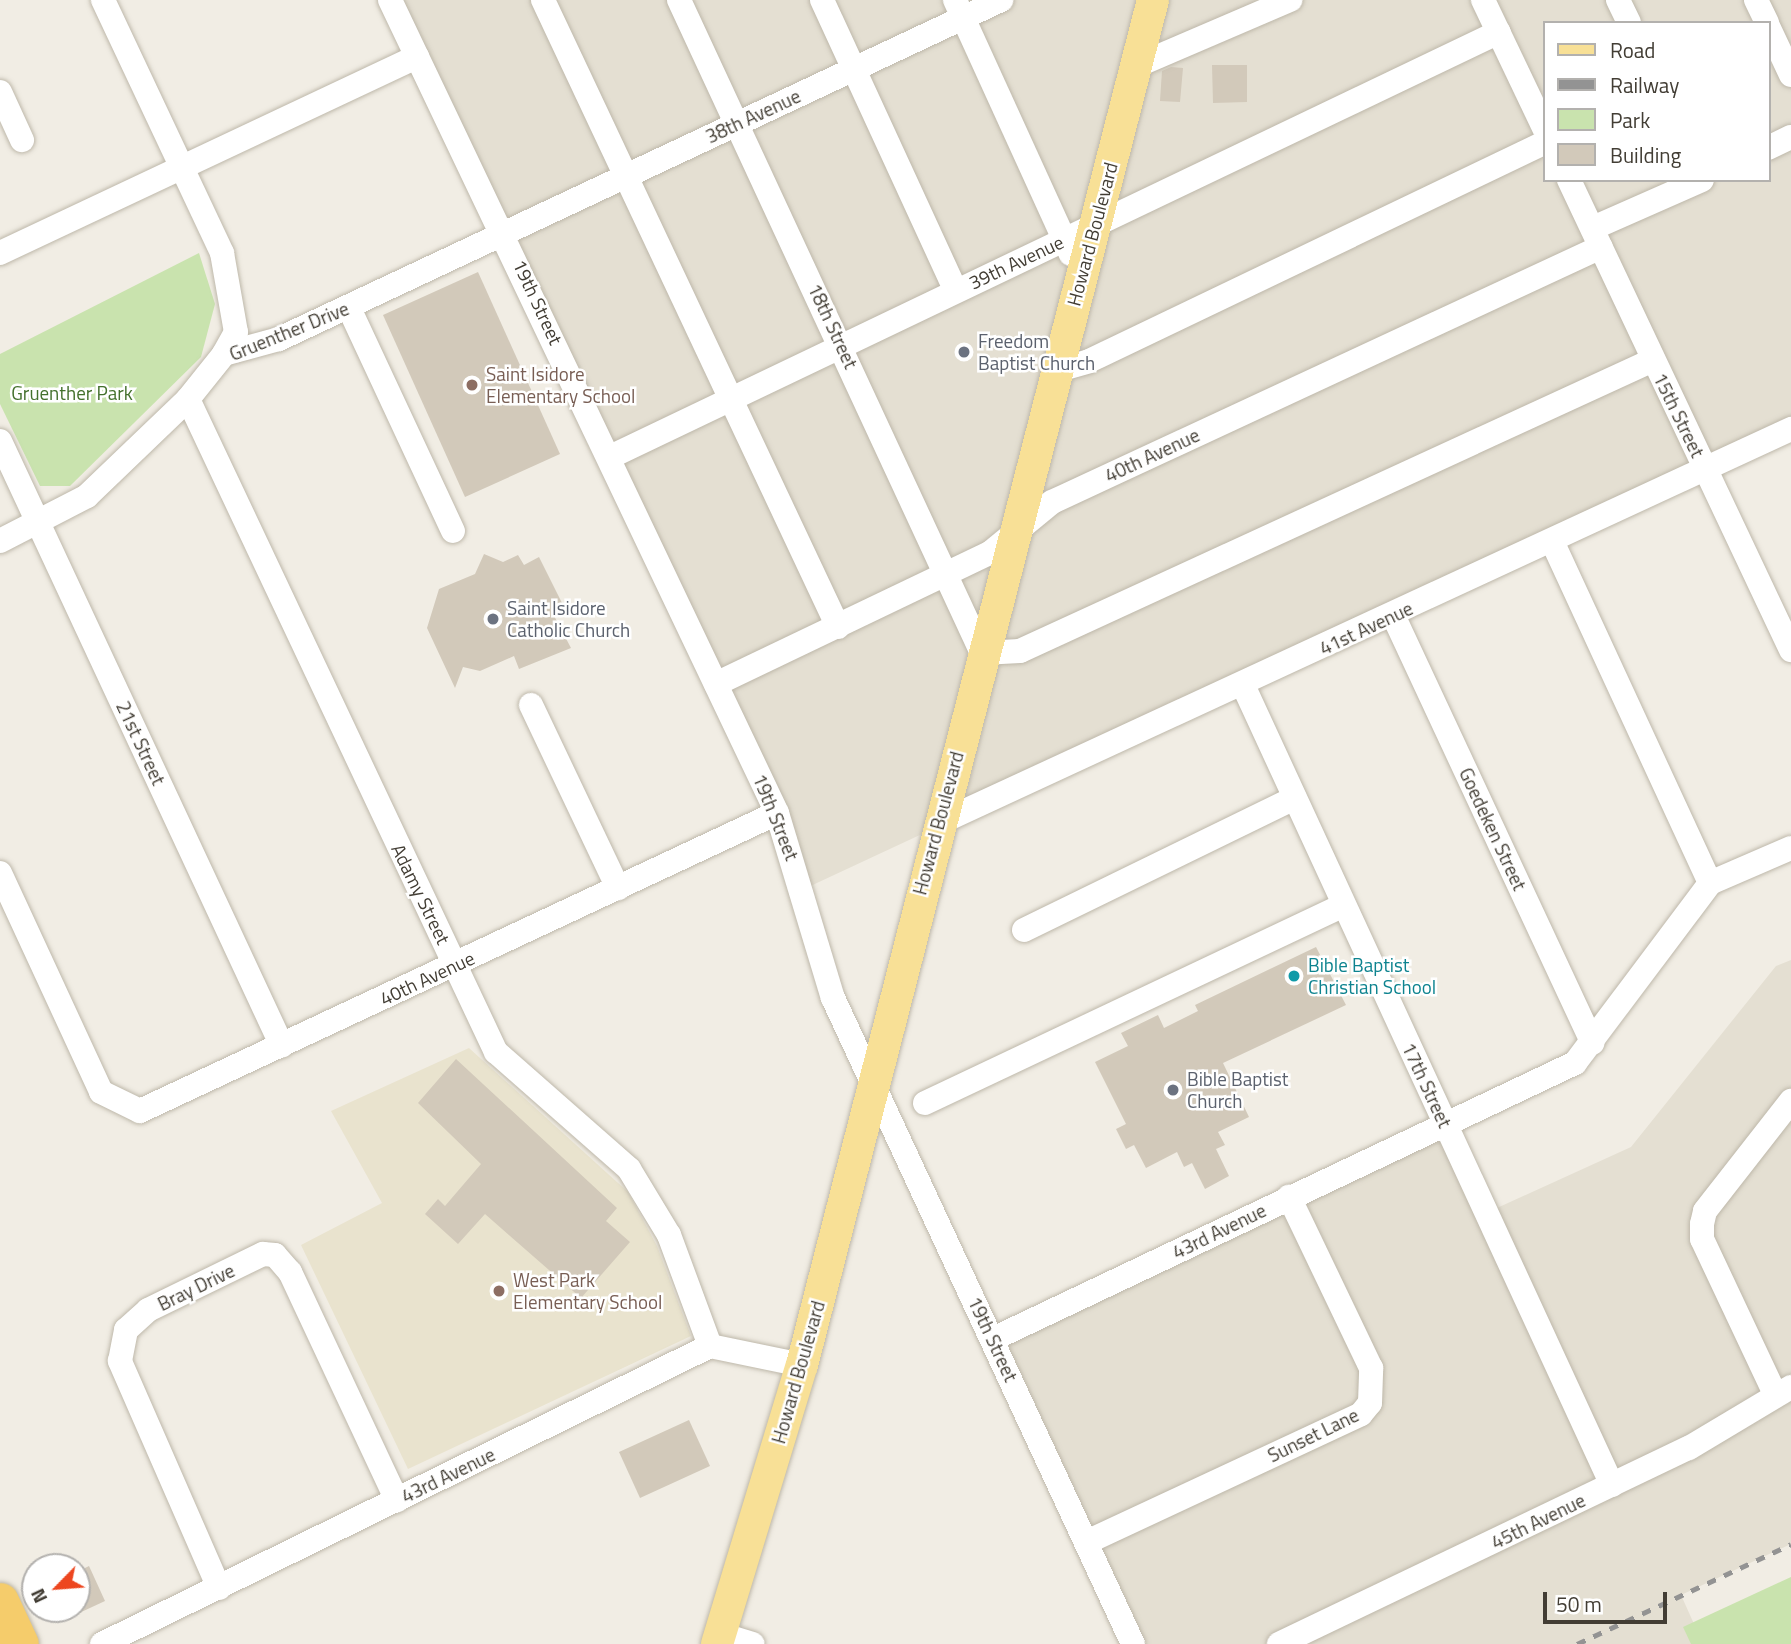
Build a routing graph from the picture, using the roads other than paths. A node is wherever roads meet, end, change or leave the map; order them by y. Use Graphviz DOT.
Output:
graph roads {
  1 [pos="103,0"];
  2 [pos="543,0"];
  3 [pos="679,0"];
  4 [pos="822,0"];
  5 [pos="1001,0"];
  6 [pos="1153,0"];
  7 [pos="1290,0"];
  8 [pos="1483,0"];
  9 [pos="1618,0"];
  10 [pos="1756,0"];
  11 [pos="394,1"];
  12 [pos="959,8"];
  13 [pos="1628,21"];
  14 [pos="1766,21"];
  15 [pos="1770,28"];
  16 [pos="1499,32"];
  17 [pos="416,57"];
  18 [pos="1136,66"];
  19 [pos="855,67"];
  20 [pos="1791,75"];
  21 [pos="0,92"];
  22 [pos="737,123"];
  23 [pos="1542,124"];
  24 [pos="1791,137"];
  25 [pos="22,140"];
  26 [pos="1542,144"];
  27 [pos="1770,147"];
  28 [pos="182,167"];
  29 [pos="625,176"];
  30 [pos="1570,182"];
  31 [pos="1698,182"];
  32 [pos="1096,224"];
  33 [pos="506,234"];
  34 [pos="1597,238"];
  35 [pos="1064,240"];
  36 [pos="0,253"];
  37 [pos="1082,276"];
  38 [pos="956,291"];
  39 [pos="349,307"];
  40 [pos="842,345"];
  41 [pos="224,354"];
  42 [pos="1653,360"];
  43 [pos="1055,371"];
  44 [pos="732,398"];
  45 [pos="188,399"];
  46 [pos="1791,429"];
  47 [pos="0,441"];
  48 [pos="610,457"];
  49 [pos="1705,470"];
  50 [pos="38,524"];
  51 [pos="453,531"];
  52 [pos="1016,535"];
  53 [pos="0,541"];
  54 [pos="1552,541"];
  55 [pos="948,574"];
  56 [pos="1393,615"];
  57 [pos="838,627"];
  58 [pos="1791,650"];
  59 [pos="982,653"];
  60 [pos="716,684"];
  61 [pos="1243,685"];
  62 [pos="531,705"];
  63 [pos="1295,798"];
  64 [pos="777,813"];
  65 [pos="939,823"];
  66 [pos="1791,848"];
  67 [pos="0,873"];
  68 [pos="1710,883"];
  69 [pos="618,888"];
  70 [pos="1344,905"];
  71 [pos="1024,930"];
  72 [pos="454,965"];
  73 [pos="1593,1043"];
  74 [pos="282,1046"];
  75 [pos="871,1080"];
  76 [pos="1791,1101"];
  77 [pos="925,1103"];
  78 [pos="1445,1124"];
  79 [pos="1289,1197"];
  80 [pos="993,1339"];
  81 [pos="709,1346"];
  82 [pos="802,1365"];
  83 [pos="1783,1391"];
  84 [pos="1612,1485"];
  85 [pos="397,1500"];
  86 [pos="1087,1542"];
  87 [pos="219,1588"];
  88 [pos="0,1601"];
  89 [pos="719,1639"];
  90 [pos="20,1644"];
  91 [pos="102,1644"];
  92 [pos="752,1644"];
  93 [pos="1133,1644"];
  94 [pos="1279,1644"];
  1 -- 28 [label="street"];
  2 -- 29 [label="street"];
  3 -- 22 [label="street, 18th Street"];
  4 -- 19 [label="street"];
  5 -- 12 [label="street, 38th Avenue"];
  6 -- 18 [label="main road, Howard Boulevard"];
  7 -- 18 [label="street"];
  8 -- 16 [label="street"];
  9 -- 13 [label="street"];
  10 -- 14 [label="street"];
  11 -- 17 [label="street, 19th Street"];
  12 -- 19 [label="street, 38th Avenue"];
  12 -- 35 [label="street"];
  15 -- 20 [label="street"];
  16 -- 23 [label="street"];
  16 -- 32 [label="street, 39th Avenue"];
  17 -- 28 [label="street"];
  17 -- 33 [label="street, 19th Street"];
  18 -- 32 [label="main road, Howard Boulevard"];
  19 -- 22 [label="street, 38th Avenue"];
  19 -- 38 [label="street"];
  21 -- 25 [label="street"];
  22 -- 29 [label="street, 38th Avenue"];
  22 -- 40 [label="street, 18th Street"];
  24 -- 27 [label="street"];
  26 -- 43 [label="street"];
  28 -- 36 [label="street"];
  28 -- 41 [label="street"];
  29 -- 33 [label="street, 38th Avenue"];
  29 -- 44 [label="street"];
  30 -- 34 [label="street, 15th Street"];
  31 -- 34 [label="street, 40th Avenue"];
  32 -- 35 [label="street, 39th Avenue"];
  32 -- 37 [label="main road, Howard Boulevard"];
  33 -- 39 [label="street, Gruenther Drive"];
  33 -- 48 [label="street, 19th Street"];
  34 -- 42 [label="street, 15th Street"];
  34 -- 52 [label="street, 40th Avenue"];
  35 -- 37 [label="street"];
  35 -- 38 [label="street, 39th Avenue"];
  37 -- 43 [label="main road, Howard Boulevard"];
  38 -- 40 [label="street, 39th Avenue"];
  39 -- 41 [label="street, Gruenther Drive"];
  39 -- 51 [label="street"];
  40 -- 44 [label="street, 39th Avenue"];
  40 -- 55 [label="street, 18th Street"];
  41 -- 45 [label="street, Gruenther Drive"];
  42 -- 49 [label="street, 15th Street"];
  42 -- 59 [label="street"];
  43 -- 52 [label="main road, Howard Boulevard"];
  44 -- 48 [label="street, 39th Avenue"];
  44 -- 57 [label="street"];
  45 -- 50 [label="street, Gruenther Drive"];
  45 -- 72 [label="street, Adamy Street"];
  46 -- 49 [label="street, 41st Avenue"];
  47 -- 50 [label="street, 21st Street"];
  48 -- 60 [label="street, 19th Street"];
  49 -- 54 [label="street, 41st Avenue"];
  49 -- 58 [label="street, 15th Street"];
  50 -- 53 [label="street, Gruenther Drive"];
  50 -- 74 [label="street, 21st Street"];
  52 -- 55 [label="street, 40th Avenue"];
  52 -- 59 [label="main road, Howard Boulevard"];
  54 -- 56 [label="street, 41st Avenue"];
  54 -- 68 [label="street"];
  55 -- 57 [label="street, 40th Avenue"];
  55 -- 59 [label="street, 18th Street"];
  56 -- 61 [label="street, 41st Avenue"];
  56 -- 73 [label="street, Goedeken Street"];
  57 -- 60 [label="street, 40th Avenue"];
  59 -- 65 [label="main road, Howard Boulevard"];
  60 -- 64 [label="street, 19th Street"];
  61 -- 63 [label="street, 17th Street"];
  61 -- 65 [label="street, 41st Avenue"];
  62 -- 69 [label="street"];
  63 -- 70 [label="street, 17th Street"];
  63 -- 71 [label="street"];
  64 -- 69 [label="street, 40th Avenue"];
  64 -- 75 [label="street, 19th Street"];
  65 -- 75 [label="main road, Howard Boulevard"];
  66 -- 68 [label="street"];
  67 -- 74 [label="street, 40th Avenue"];
  68 -- 73 [label="street, 43rd Avenue"];
  69 -- 72 [label="street, 40th Avenue"];
  70 -- 77 [label="street"];
  70 -- 78 [label="street, 17th Street"];
  72 -- 74 [label="street, 40th Avenue"];
  72 -- 81 [label="street, Adamy Street"];
  73 -- 78 [label="street, 43rd Avenue"];
  75 -- 80 [label="street, 19th Street"];
  75 -- 82 [label="main road, Howard Boulevard"];
  76 -- 83 [label="street"];
  78 -- 79 [label="street, 43rd Avenue"];
  78 -- 84 [label="street, 17th Street"];
  79 -- 80 [label="street, 43rd Avenue"];
  79 -- 86 [label="street, Sunset Lane"];
  80 -- 86 [label="street, 19th Street"];
  81 -- 82 [label="street"];
  81 -- 85 [label="street, 43rd Avenue"];
  82 -- 89 [label="main road, Howard Boulevard"];
  83 -- 84 [label="street, 45th Avenue"];
  84 -- 94 [label="street, 45th Avenue"];
  85 -- 87 [label="street, 43rd Avenue"];
  85 -- 87 [label="street, Bray Drive"];
  86 -- 93 [label="street, 19th Street"];
  87 -- 91 [label="street, 43rd Avenue"];
  88 -- 90 [label="highway"];
  89 -- 92 [label="street"];
}
